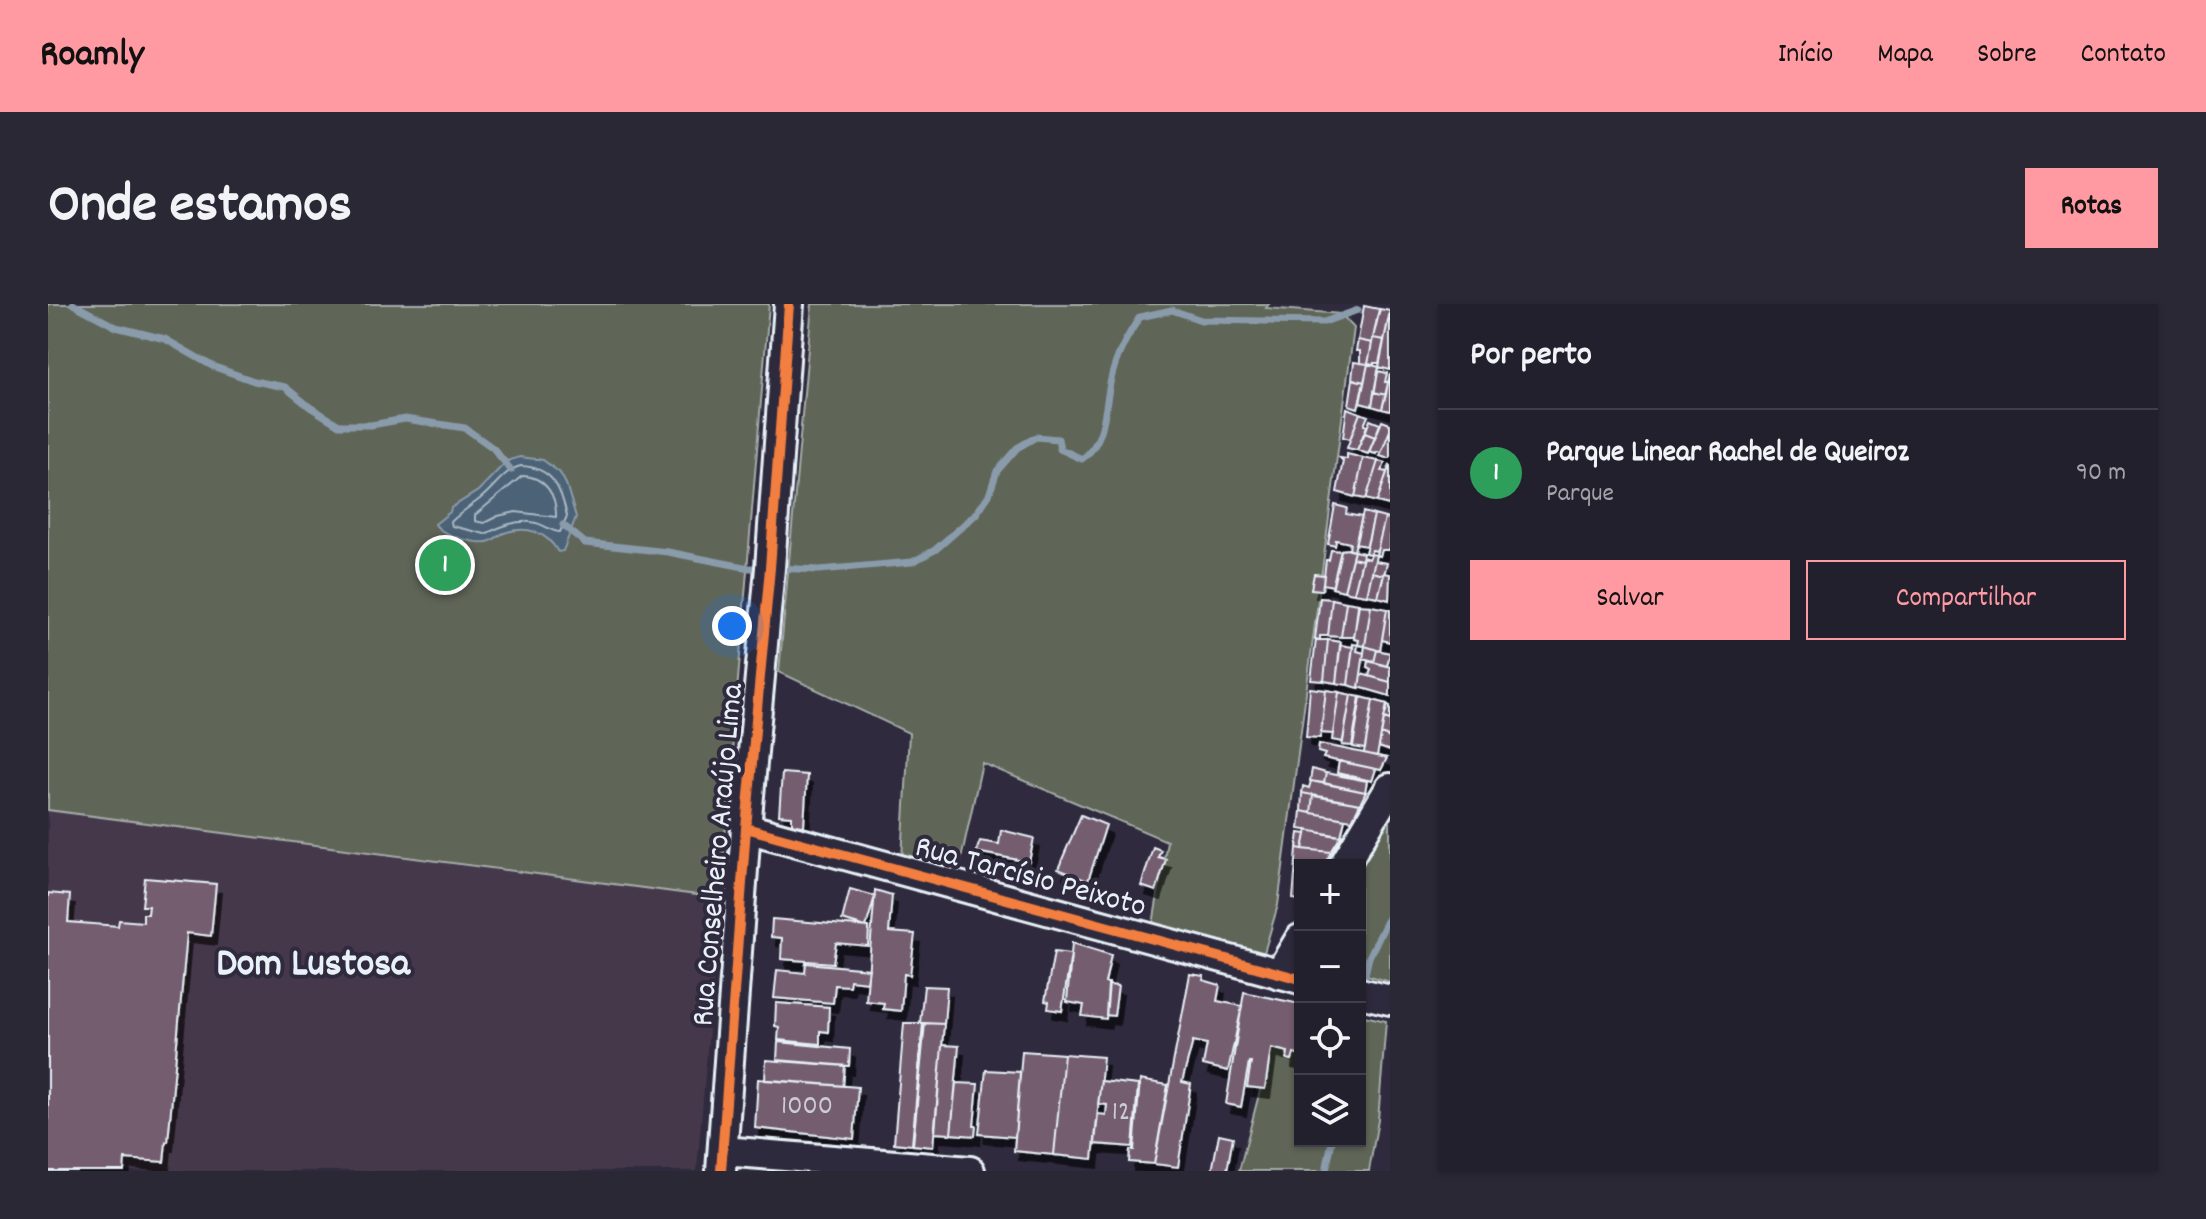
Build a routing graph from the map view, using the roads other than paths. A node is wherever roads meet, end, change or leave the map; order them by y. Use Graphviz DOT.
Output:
graph roads {
  1 [pos="789,304"];
  2 [pos="1390,788"];
  3 [pos="746,828"];
  4 [pos="1348,859"];
  5 [pos="1290,976"];
  6 [pos="722,1161"];
  7 [pos="970,1171"];
  1 -- 3 [label="street, Rua Conselheiro Araújo Lima"];
  2 -- 4 [label="street"];
  3 -- 5 [label="street, Rua Tarcísio Peixoto"];
  3 -- 6 [label="street, Rua Conselheiro Araújo Lima"];
  6 -- 7 [label="street"];
}
